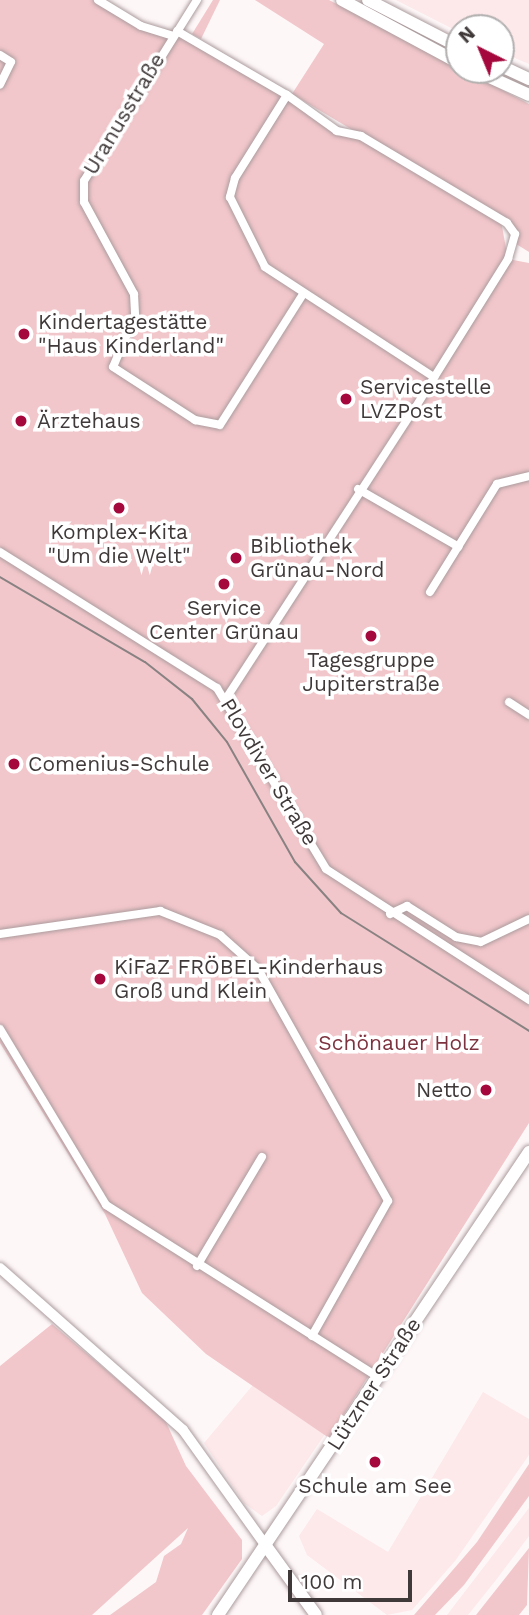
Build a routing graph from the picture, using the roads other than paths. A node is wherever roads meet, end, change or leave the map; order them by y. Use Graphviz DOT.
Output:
graph roads {
  1 [pos="98,0"];
  2 [pos="197,0"];
  3 [pos="342,0"];
  4 [pos="368,0"];
  5 [pos="174,33"];
  6 [pos="445,40"];
  7 [pos="0,55"];
  8 [pos="445,55"];
  9 [pos="505,84"];
  10 [pos="0,85"];
  11 [pos="287,95"];
  12 [pos="529,95"];
  13 [pos="302,296"];
  14 [pos="434,377"];
  15 [pos="529,476"];
  16 [pos="358,489"];
  17 [pos="459,547"];
  18 [pos="0,552"];
  19 [pos="430,592"];
  20 [pos="226,697"];
  21 [pos="509,702"];
  22 [pos="529,715"];
  23 [pos="390,914"];
  24 [pos="529,919"];
  25 [pos="0,934"];
  26 [pos="529,1000"];
  27 [pos="0,1029"];
  28 [pos="529,1152"];
  29 [pos="262,1157"];
  30 [pos="197,1266"];
  31 [pos="0,1268"];
  32 [pos="312,1336"];
  33 [pos="378,1377"];
  34 [pos="266,1546"];
  35 [pos="218,1615"];
  36 [pos="316,1615"];
  1 -- 5 [label="street"];
  2 -- 5 [label="street, Uranusstraße"];
  3 -- 8 [label="main road"];
  4 -- 6 [label="main road"];
  5 -- 11 [label="street, Uranusstraße"];
  5 -- 13 [label="street, Uranusstraße"];
  7 -- 10 [label="street"];
  9 -- 12 [label="main road"];
  11 -- 13 [label="street"];
  11 -- 14 [label="street, Uranusstraße"];
  13 -- 14 [label="street"];
  14 -- 16 [label="street"];
  15 -- 17 [label="street"];
  16 -- 17 [label="street"];
  16 -- 20 [label="street"];
  17 -- 19 [label="street"];
  18 -- 20 [label="street, Plovdiver Straße"];
  20 -- 23 [label="street, Plovdiver Straße"];
  21 -- 22 [label="street"];
  23 -- 24 [label="street"];
  23 -- 26 [label="street, Plovdiver Straße"];
  25 -- 32 [label="street"];
  27 -- 30 [label="street"];
  28 -- 33 [label="main road, Lützner Straße"];
  29 -- 30 [label="street"];
  30 -- 32 [label="street"];
  31 -- 34 [label="street"];
  32 -- 33 [label="street"];
  33 -- 34 [label="main road, Lützner Straße"];
  34 -- 35 [label="main road, Lützner Straße"];
  34 -- 36 [label="main road"];
}
